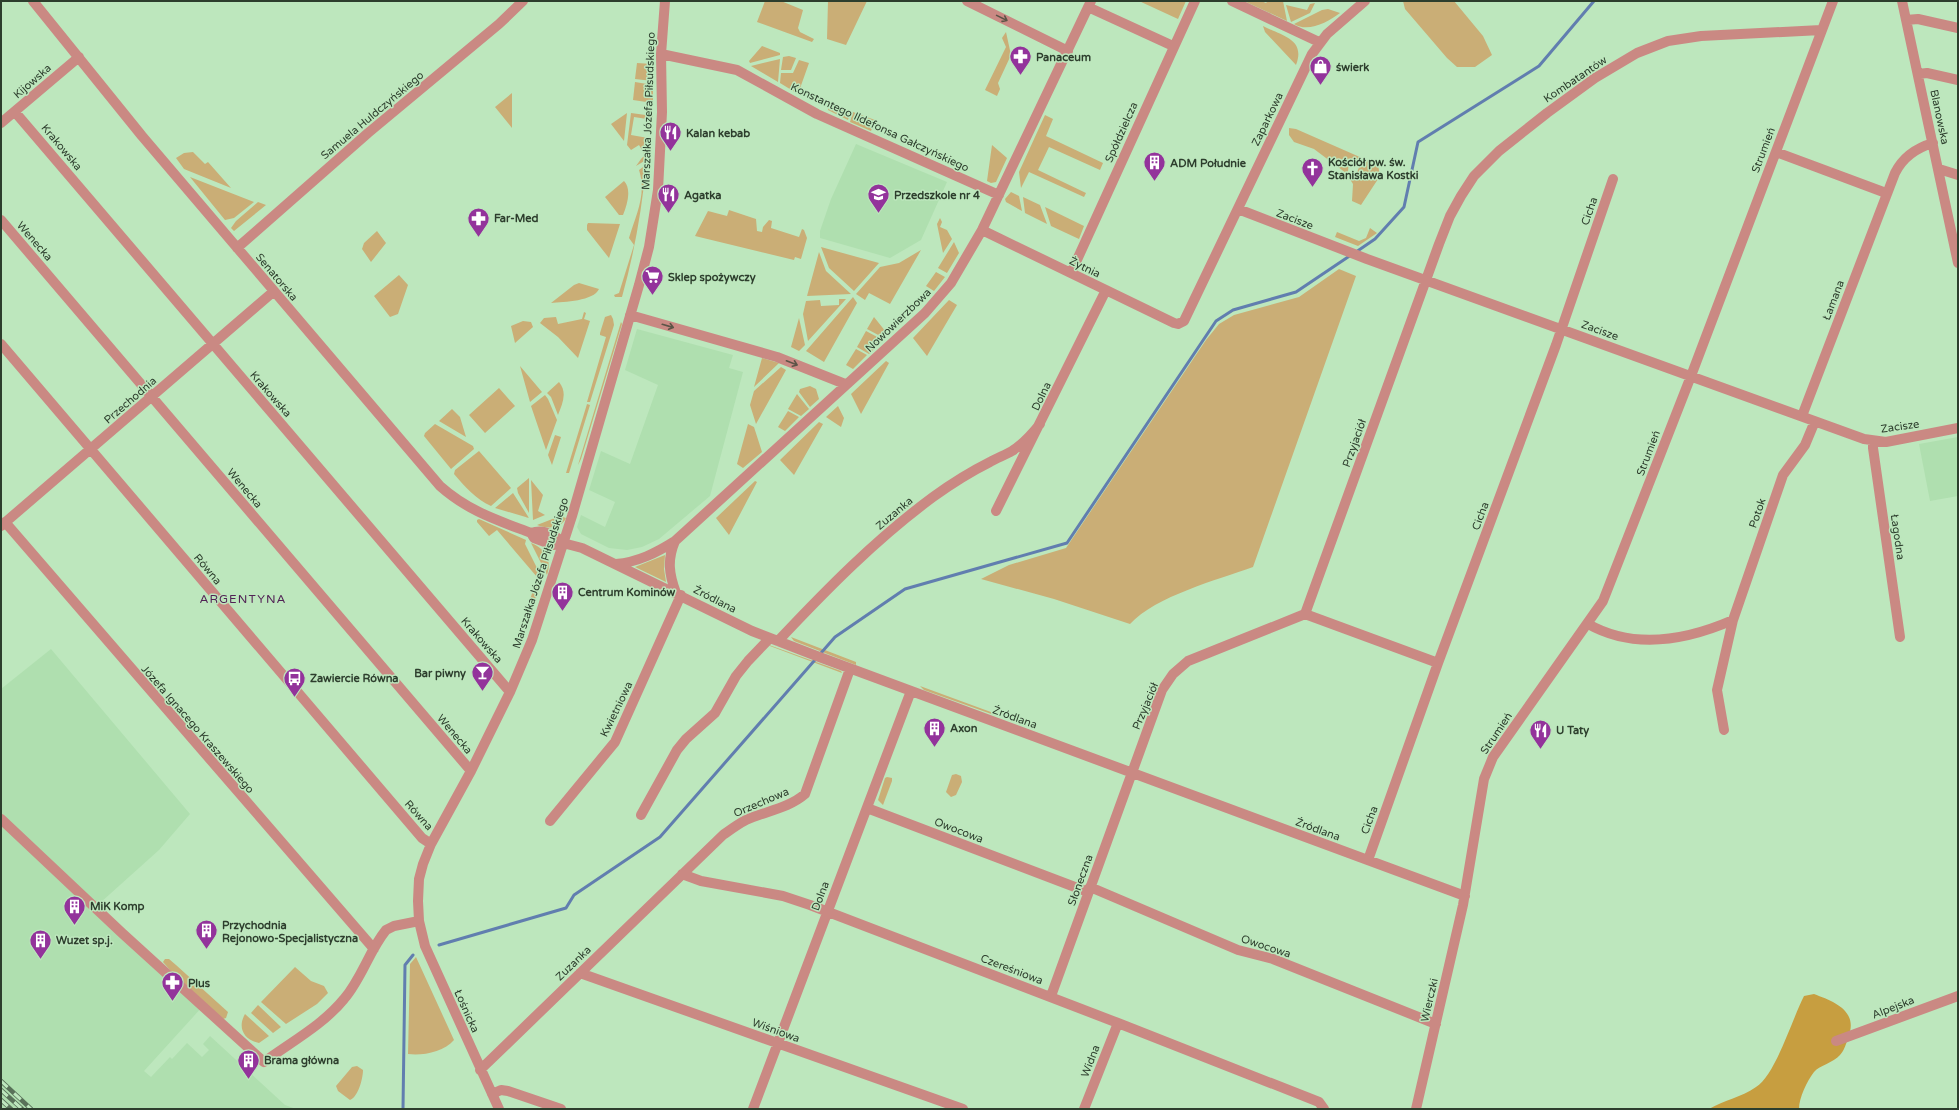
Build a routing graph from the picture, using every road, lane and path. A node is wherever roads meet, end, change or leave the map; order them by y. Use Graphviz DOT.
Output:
graph roads {
  1 [pos="33,1"];
  2 [pos="523,1"];
  3 [pos="665,1"];
  4 [pos="967,1"];
  5 [pos="1195,1"];
  6 [pos="1232,1"];
  7 [pos="1365,1"];
  8 [pos="1833,1"];
  9 [pos="1902,1"];
  10 [pos="1090,4"];
  11 [pos="1906,20"];
  12 [pos="1958,28"];
  13 [pos="1821,30"];
  14 [pos="1320,42"];
  15 [pos="1173,46"];
  16 [pos="1068,51"];
  17 [pos="661,54"];
  18 [pos="78,57"];
  19 [pos="1918,74"];
  20 [pos="1958,80"];
  21 [pos="15,112"];
  22 [pos="1,123"];
  23 [pos="1933,143"];
  24 [pos="1776,152"];
  25 [pos="1938,169"];
  26 [pos="1958,174"];
  27 [pos="1613,179"];
  28 [pos="1886,193"];
  29 [pos="999,195"];
  30 [pos="1238,209"];
  31 [pos="1,220"];
  32 [pos="982,230"];
  33 [pos="237,248"];
  34 [pos="1958,263"];
  35 [pos="1071,273"];
  36 [pos="1425,280"];
  37 [pos="1106,290"];
  38 [pos="274,292"];
  39 [pos="630,315"];
  40 [pos="1178,324"];
  41 [pos="1562,329"];
  42 [pos="1,344"];
  43 [pos="214,344"];
  44 [pos="1691,376"];
  45 [pos="845,384"];
  46 [pos="152,397"];
  47 [pos="1802,416"];
  48 [pos="1815,421"];
  49 [pos="1040,424"];
  50 [pos="1958,428"];
  51 [pos="1873,441"];
  52 [pos="91,449"];
  53 [pos="996,512"];
  54 [pos="3,524"];
  55 [pos="531,533"];
  56 [pos="675,541"];
  57 [pos="542,542"];
  58 [pos="564,543"];
  59 [pos="558,562"];
  60 [pos="616,564"];
  61 [pos="679,594"];
  62 [pos="1305,614"];
  63 [pos="1733,620"];
  64 [pos="1588,624"];
  65 [pos="1900,637"];
  66 [pos="774,640"];
  67 [pos="1438,663"];
  68 [pos="850,669"];
  69 [pos="911,691"];
  70 [pos="510,692"];
  71 [pos="1724,730"];
  72 [pos="471,771"];
  73 [pos="1131,772"];
  74 [pos="867,808"];
  75 [pos="641,815"];
  76 [pos="1,819"];
  77 [pos="550,821"];
  78 [pos="431,844"];
  79 [pos="1368,860"];
  80 [pos="682,874"];
  81 [pos="1089,889"];
  82 [pos="1465,896"];
  83 [pos="827,912"];
  84 [pos="419,921"];
  85 [pos="374,949"];
  86 [pos="580,973"];
  87 [pos="1050,996"];
  88 [pos="1958,996"];
  89 [pos="1118,1022"];
  90 [pos="1436,1024"];
  91 [pos="1836,1041"];
  92 [pos="778,1043"];
  93 [pos="480,1070"];
  94 [pos="492,1094"];
  95 [pos="499,1109"];
  96 [pos="561,1109"];
  97 [pos="753,1109"];
  98 [pos="963,1109"];
  99 [pos="1084,1109"];
  100 [pos="1324,1109"];
  101 [pos="1416,1109"];
  1 -- 18 [label="street, Senatorska"];
  2 -- 33 [label="street, Samuela Huldczyńskiego"];
  3 -- 17 [label="street, Marszałka Józefa Piłsudskiego"];
  4 -- 16 [label="street, one-way"];
  5 -- 15 [label="street, Spółdzielcza"];
  6 -- 14 [label="street"];
  7 -- 14 [label="street, Zaparkowa"];
  8 -- 13 [label="street, Strumień"];
  9 -- 11 [label="street, Blanowska"];
  10 -- 15 [label="street"];
  10 -- 16 [label="street, Nowowierzbowa"];
  11 -- 12 [label="street"];
  11 -- 19 [label="street, Blanowska"];
  13 -- 24 [label="street, Strumień"];
  13 -- 36 [label="street, Kombatantów"];
  14 -- 30 [label="street, Zaparkowa"];
  15 -- 35 [label="street, Spółdzielcza"];
  16 -- 29 [label="street, Nowowierzbowa"];
  17 -- 29 [label="street, Konstantego Ildefonsa Gałczyńskiego"];
  17 -- 39 [label="street, Marszałka Józefa Piłsudskiego"];
  18 -- 21 [label="street, Kijowska"];
  18 -- 33 [label="street, Senatorska"];
  19 -- 20 [label="street"];
  19 -- 23 [label="street, Blanowska"];
  21 -- 22 [label="street, Kijowska"];
  21 -- 43 [label="street, Krakowska"];
  23 -- 25 [label="street, Blanowska"];
  23 -- 28 [label="street, Łamana"];
  24 -- 28 [label="street"];
  24 -- 44 [label="street, Strumień"];
  25 -- 26 [label="street"];
  25 -- 34 [label="street, Blanowska"];
  27 -- 41 [label="street, Cicha"];
  28 -- 47 [label="street, Łamana"];
  29 -- 32 [label="street, Nowowierzbowa"];
  30 -- 36 [label="street, Zacisze"];
  30 -- 40 [label="street, Zaparkowa"];
  31 -- 46 [label="street, Wenecka"];
  32 -- 35 [label="street, Żytnia"];
  32 -- 45 [label="street, Nowowierzbowa"];
  33 -- 38 [label="street, Senatorska"];
  35 -- 37 [label="street, Żytnia"];
  36 -- 41 [label="street, Zacisze"];
  36 -- 62 [label="street, Przyjaciół"];
  37 -- 40 [label="street, Żytnia"];
  37 -- 49 [label="street, Dolna"];
  38 -- 43 [label="street, Przechodnia"];
  38 -- 55 [label="street, Senatorska"];
  39 -- 45 [label="street, one-way"];
  39 -- 58 [label="street, Marszałka Józefa Piłsudskiego"];
  41 -- 44 [label="street, Zacisze"];
  41 -- 67 [label="street, Cicha"];
  42 -- 52 [label="street, Równa"];
  43 -- 46 [label="street, Przechodnia"];
  43 -- 70 [label="street, Krakowska"];
  44 -- 47 [label="street, Zacisze"];
  44 -- 64 [label="street, Strumień"];
  45 -- 56 [label="street, Nowowierzbowa"];
  46 -- 52 [label="street, Przechodnia"];
  46 -- 72 [label="street, Wenecka"];
  47 -- 48 [label="street, Zacisze"];
  48 -- 51 [label="street, Zacisze"];
  48 -- 63 [label="street, Potok"];
  49 -- 53 [label="street, Dolna"];
  49 -- 66 [label="street, Zuzanka"];
  50 -- 51 [label="street, Zacisze"];
  51 -- 65 [label="street, Łagodna"];
  52 -- 54 [label="street, Przechodnia"];
  52 -- 78 [label="street, Równa"];
  54 -- 85 [label="street, Józefa Ignacego Kraszewskiego"];
  55 -- 57 [label="street, Senatorska"];
  55 -- 58 [label="street, Senatorska"];
  56 -- 60 [label="street, Nowowierzbowa"];
  56 -- 61 [label="street"];
  57 -- 58 [label="street"];
  57 -- 59 [label="street, Senatorska"];
  58 -- 59 [label="street, Marszałka Józefa Piłsudskiego"];
  58 -- 60 [label="street, Źródlana"];
  59 -- 70 [label="street, Marszałka Józefa Piłsudskiego"];
  60 -- 61 [label="street, Źródlana"];
  61 -- 66 [label="street, Źródlana"];
  61 -- 77 [label="street, Kwietniowa"];
  62 -- 67 [label="street"];
  62 -- 73 [label="street, Przyjaciół"];
  63 -- 64 [label="street"];
  63 -- 71 [label="street, Potok"];
  64 -- 82 [label="street, Strumień"];
  66 -- 68 [label="street, Źródlana"];
  66 -- 75 [label="street, Zuzanka"];
  67 -- 79 [label="street, Cicha"];
  68 -- 69 [label="street, Źródlana"];
  68 -- 80 [label="street, Orzechowa"];
  69 -- 73 [label="street, Źródlana"];
  69 -- 74 [label="street, Dolna"];
  70 -- 72 [label="street, Marszałka Józefa Piłsudskiego"];
  72 -- 78 [label="street, Marszałka Józefa Piłsudskiego"];
  73 -- 79 [label="street, Źródlana"];
  73 -- 81 [label="street, Słoneczna"];
  74 -- 81 [label="street, Owocowa"];
  74 -- 83 [label="street, Dolna"];
  76 -- 85 [label="street"];
  78 -- 84 [label="street, Marszałka Józefa Piłsudskiego"];
  79 -- 82 [label="street, Źródlana"];
  80 -- 83 [label="street, Czereśniowa"];
  80 -- 86 [label="street, Zuzanka"];
  81 -- 87 [label="street, Słoneczna"];
  81 -- 90 [label="street, Owocowa"];
  82 -- 90 [label="street, Wierczki"];
  83 -- 87 [label="street, Czereśniowa"];
  83 -- 92 [label="street, Dolna"];
  84 -- 85 [label="street"];
  84 -- 93 [label="street, Łośnicka"];
  86 -- 92 [label="street, Wiśniowa"];
  86 -- 93 [label="street, Zuzanka"];
  87 -- 89 [label="street, Czereśniowa"];
  88 -- 91 [label="street, Alpejska"];
  89 -- 99 [label="street, Widna"];
  89 -- 100 [label="street, Czereśniowa"];
  90 -- 101 [label="street, Wierczki"];
  92 -- 97 [label="street, Dolna"];
  92 -- 98 [label="street, Wiśniowa"];
  93 -- 94 [label="street, Łośnicka"];
  94 -- 95 [label="street, Łośnicka"];
  94 -- 96 [label="street"];
}
